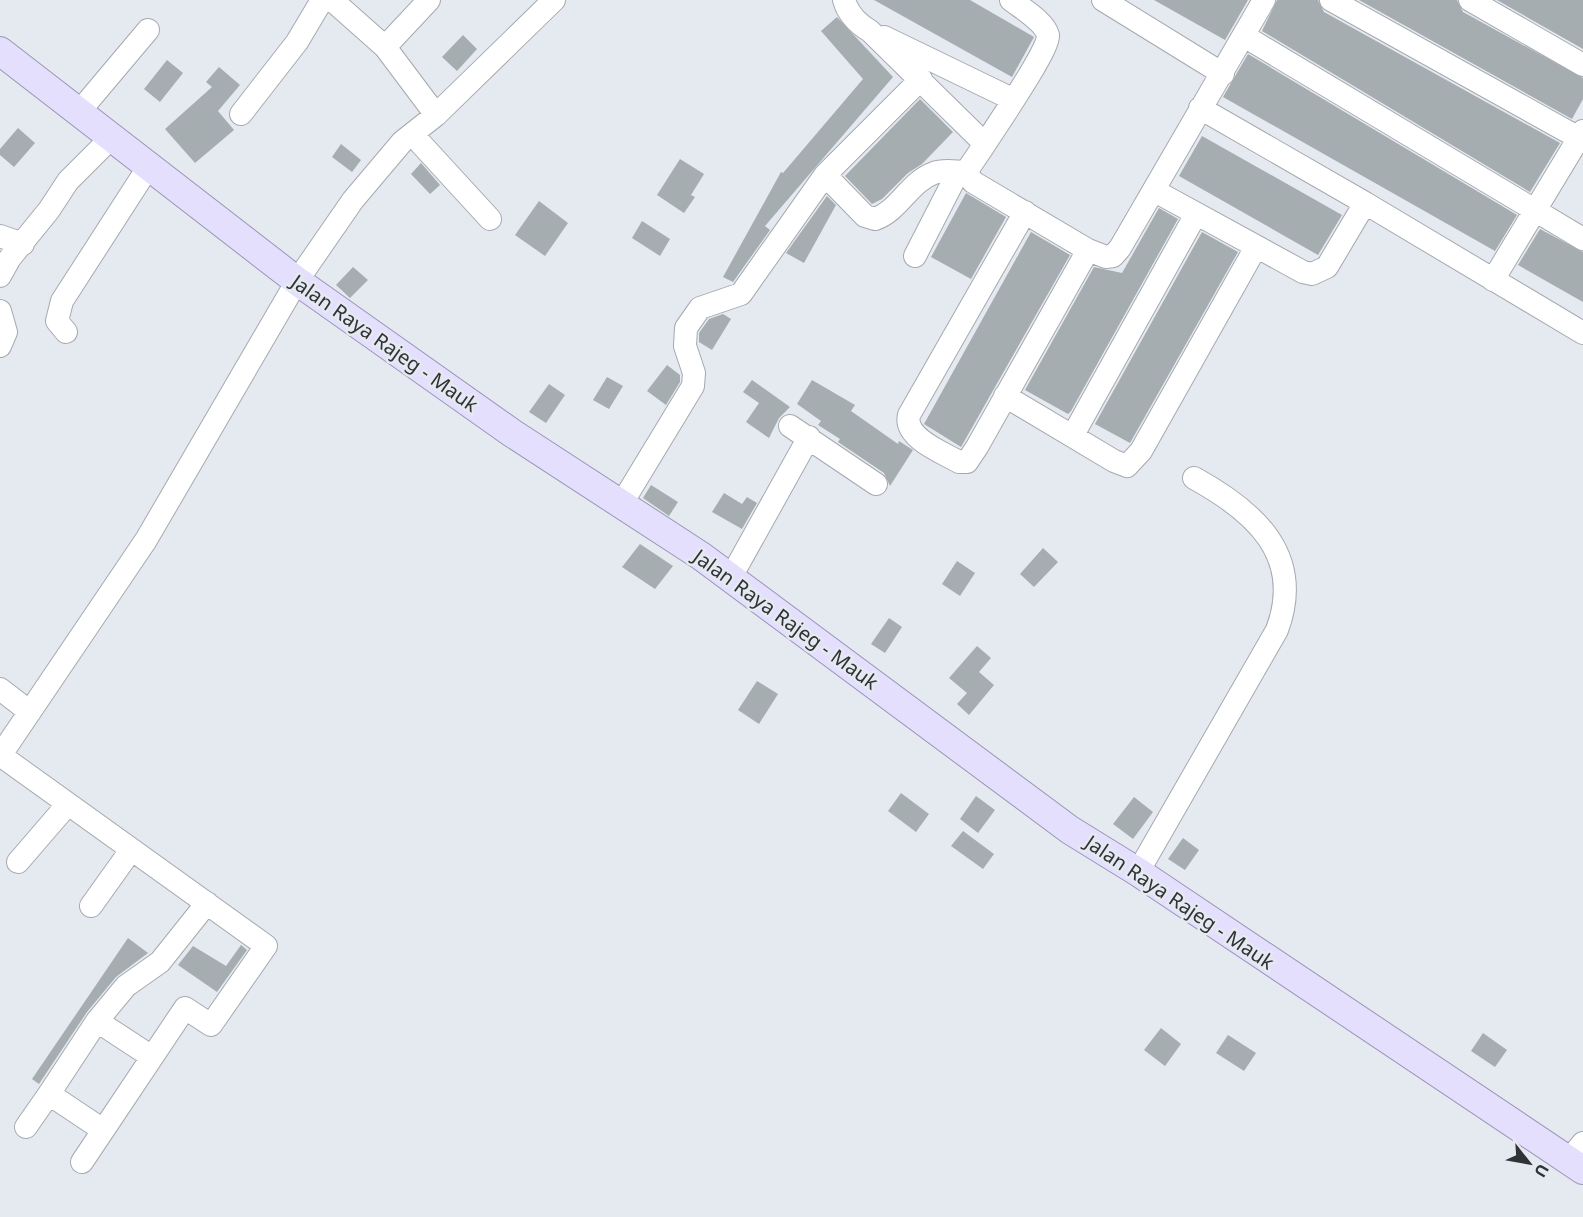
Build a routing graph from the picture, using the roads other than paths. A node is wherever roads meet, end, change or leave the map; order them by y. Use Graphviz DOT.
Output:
graph roads {
  1 [pos="322,0"];
  2 [pos="332,0"];
  3 [pos="429,0"];
  4 [pos="554,0"];
  5 [pos="844,0"];
  6 [pos="1011,0"];
  7 [pos="1103,0"];
  8 [pos="1264,0"];
  9 [pos="1331,0"];
  10 [pos="1470,0"];
  11 [pos="148,30"];
  12 [pos="870,31"];
  13 [pos="1244,36"];
  14 [pos="385,47"];
  15 [pos="0,51"];
  16 [pos="1583,66"];
  17 [pos="1223,74"];
  18 [pos="921,80"];
  19 [pos="1012,99"];
  20 [pos="1200,108"];
  21 [pos="79,112"];
  22 [pos="241,114"];
  23 [pos="436,115"];
  24 [pos="412,134"];
  25 [pos="1581,135"];
  26 [pos="112,137"];
  27 [pos="985,144"];
  28 [pos="149,166"];
  29 [pos="960,172"];
  30 [pos="825,175"];
  31 [pos="1155,191"];
  32 [pos="1365,203"];
  33 [pos="1534,209"];
  34 [pos="1025,212"];
  35 [pos="1196,214"];
  36 [pos="490,219"];
  37 [pos="1581,234"];
  38 [pos="0,236"];
  39 [pos="23,244"];
  40 [pos="1256,247"];
  41 [pos="1088,250"];
  42 [pos="915,256"];
  43 [pos="0,276"];
  44 [pos="1493,280"];
  45 [pos="297,281"];
  46 [pos="0,311"];
  47 [pos="66,332"];
  48 [pos="1583,333"];
  49 [pos="0,346"];
  50 [pos="1005,396"];
  51 [pos="790,426"];
  52 [pos="1073,435"];
  53 [pos="809,437"];
  54 [pos="1194,478"];
  55 [pos="876,484"];
  56 [pos="622,503"];
  57 [pos="732,577"];
  58 [pos="0,689"];
  59 [pos="30,712"];
  60 [pos="0,755"];
  61 [pos="68,804"];
  62 [pos="131,850"];
  63 [pos="18,862"];
  64 [pos="1138,872"];
  65 [pos="207,903"];
  66 [pos="91,906"];
  67 [pos="97,1021"];
  68 [pos="152,1057"];
  69 [pos="49,1094"];
  70 [pos="26,1127"];
  71 [pos="103,1130"];
  72 [pos="1578,1158"];
  73 [pos="82,1162"];
  1 -- 22 [label="street"];
  2 -- 14 [label="street"];
  3 -- 14 [label="street"];
  4 -- 23 [label="street"];
  5 -- 12 [label="street"];
  6 -- 19 [label="street"];
  7 -- 17 [label="street"];
  8 -- 13 [label="street"];
  9 -- 25 [label="street"];
  10 -- 16 [label="street"];
  11 -- 21 [label="street"];
  12 -- 18 [label="street"];
  12 -- 19 [label="street"];
  13 -- 17 [label="street"];
  13 -- 33 [label="street"];
  14 -- 23 [label="street"];
  15 -- 21 [label="main road, Jalan Raya Rajeg - Mauk"];
  17 -- 20 [label="street"];
  18 -- 27 [label="street"];
  18 -- 30 [label="street"];
  19 -- 27 [label="street"];
  20 -- 31 [label="street"];
  20 -- 32 [label="street"];
  21 -- 26 [label="main road, Jalan Raya Rajeg - Mauk"];
  23 -- 24 [label="street"];
  24 -- 36 [label="street"];
  24 -- 45 [label="street"];
  25 -- 33 [label="street"];
  26 -- 28 [label="main road, Jalan Raya Rajeg - Mauk"];
  26 -- 39 [label="street"];
  27 -- 29 [label="street"];
  28 -- 45 [label="main road, Jalan Raya Rajeg - Mauk"];
  28 -- 47 [label="street"];
  29 -- 30 [label="street"];
  29 -- 34 [label="street"];
  29 -- 42 [label="street"];
  30 -- 56 [label="street"];
  31 -- 35 [label="street"];
  31 -- 41 [label="street"];
  32 -- 40 [label="street"];
  32 -- 44 [label="street"];
  33 -- 37 [label="street"];
  33 -- 44 [label="street"];
  34 -- 41 [label="street"];
  34 -- 50 [label="street"];
  35 -- 40 [label="street"];
  35 -- 52 [label="street"];
  38 -- 39 [label="street"];
  39 -- 43 [label="street"];
  40 -- 52 [label="street"];
  41 -- 50 [label="street"];
  44 -- 48 [label="street"];
  45 -- 56 [label="main road, Jalan Raya Rajeg - Mauk"];
  45 -- 59 [label="street"];
  46 -- 49 [label="street"];
  50 -- 52 [label="street"];
  51 -- 53 [label="street"];
  53 -- 55 [label="street"];
  53 -- 57 [label="street"];
  54 -- 64 [label="street"];
  56 -- 57 [label="main road, Jalan Raya Rajeg - Mauk"];
  57 -- 64 [label="main road, Jalan Raya Rajeg - Mauk"];
  58 -- 59 [label="street"];
  59 -- 60 [label="street"];
  60 -- 61 [label="street"];
  61 -- 62 [label="street"];
  61 -- 63 [label="street"];
  62 -- 65 [label="street"];
  62 -- 66 [label="street"];
  64 -- 72 [label="main road, Jalan Raya Rajeg - Mauk"];
  65 -- 67 [label="street"];
  65 -- 68 [label="street"];
  67 -- 68 [label="street"];
  67 -- 69 [label="street"];
  68 -- 71 [label="street"];
  69 -- 70 [label="street"];
  69 -- 71 [label="street"];
  71 -- 73 [label="street"];
}
